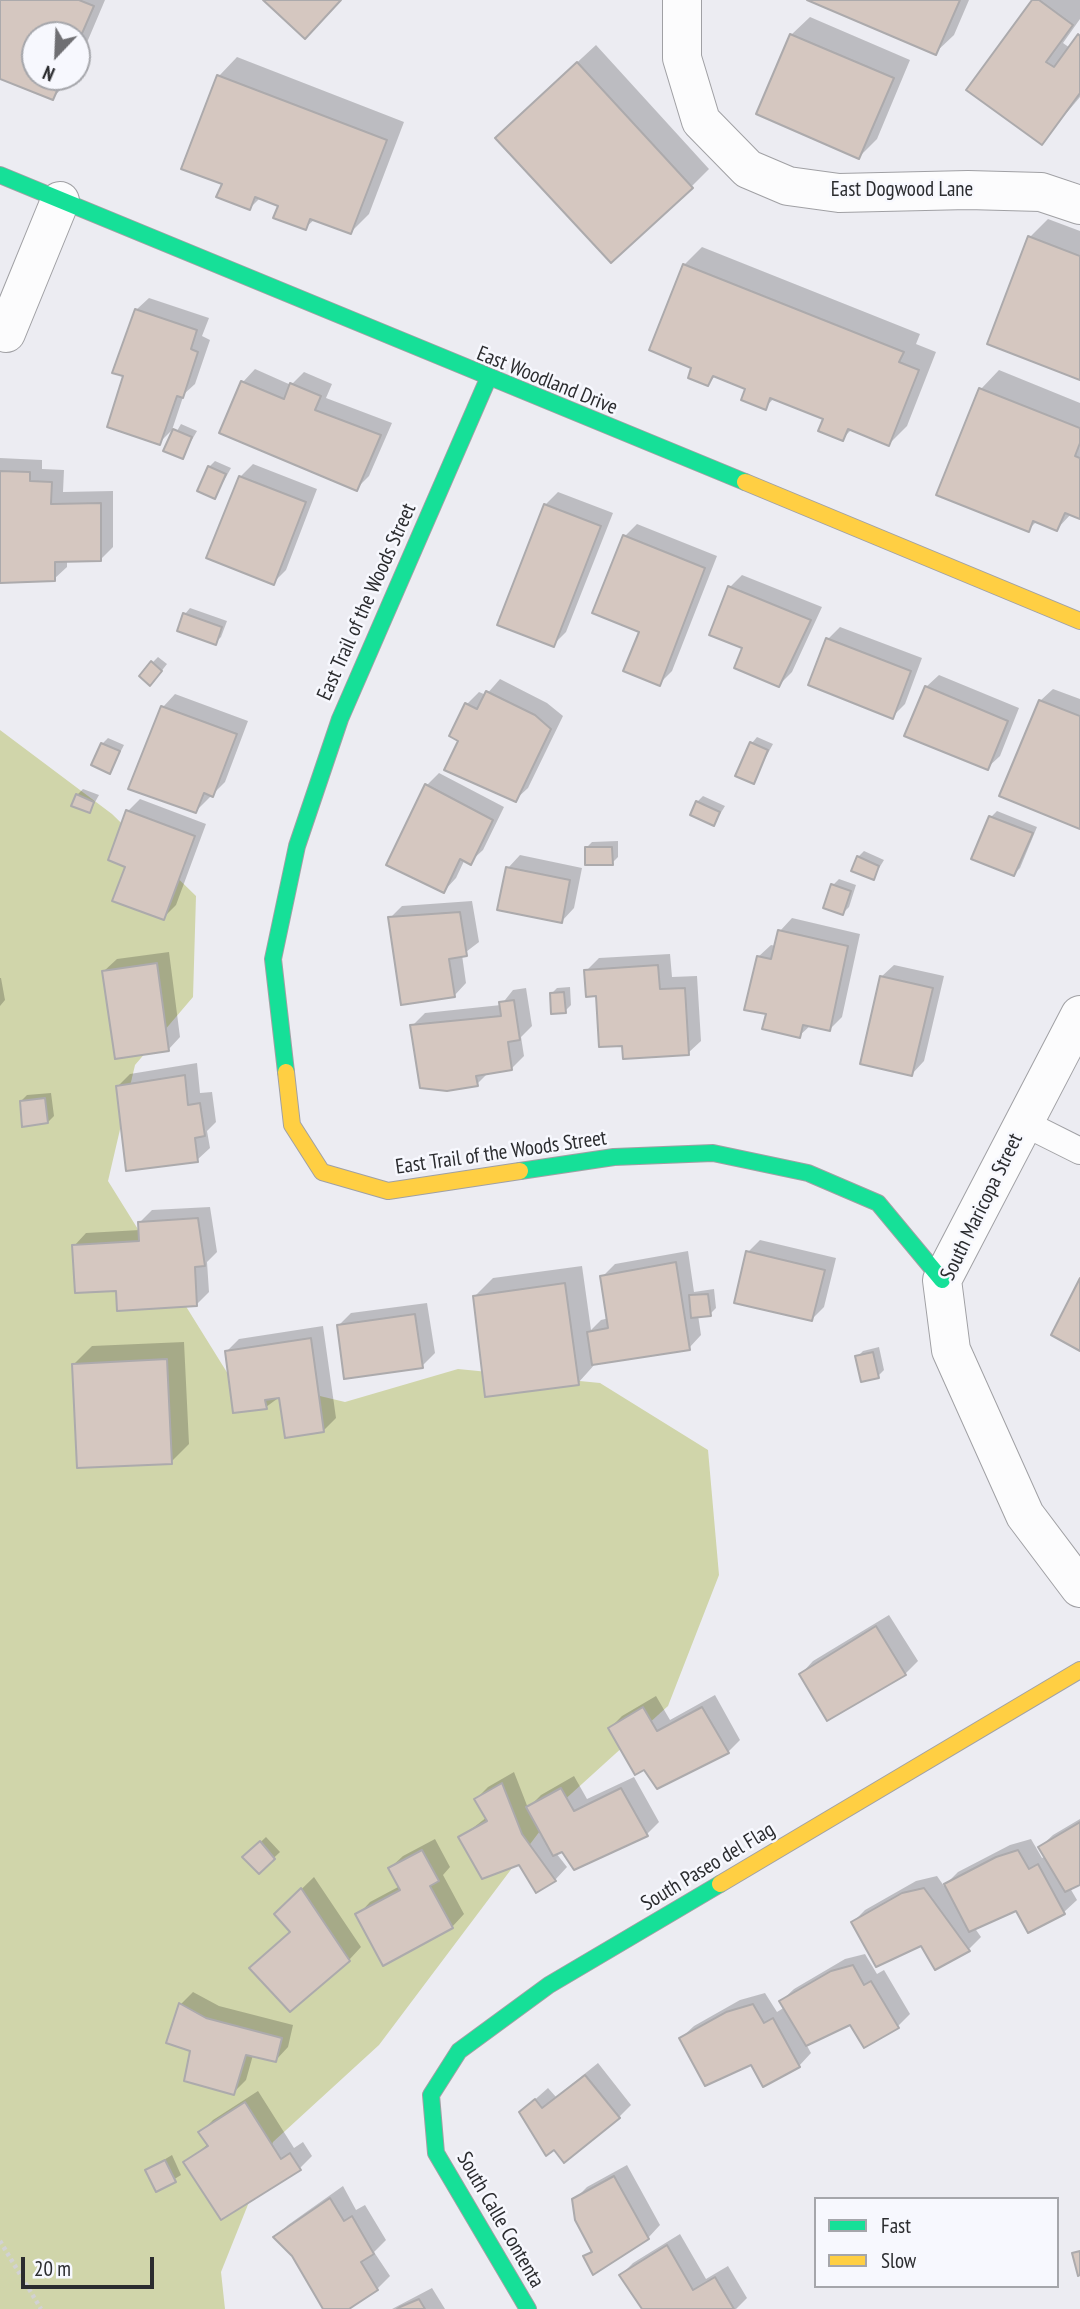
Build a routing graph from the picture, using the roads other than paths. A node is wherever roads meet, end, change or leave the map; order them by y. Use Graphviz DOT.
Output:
graph roads {
  1 [pos="682,0"];
  2 [pos="0,175"];
  3 [pos="60,201"];
  4 [pos="1080,205"];
  5 [pos="6,333"];
  6 [pos="488,379"];
  7 [pos="1080,621"];
  8 [pos="1080,1015"];
  9 [pos="1024,1123"];
  10 [pos="1080,1151"];
  11 [pos="942,1280"];
  12 [pos="1080,1588"];
  13 [pos="1080,1671"];
  14 [pos="436,2153"];
  15 [pos="528,2309"];
  1 -- 4 [label="street, East Dogwood Lane"];
  2 -- 3 [label="street, East Woodland Drive"];
  3 -- 5 [label="street"];
  3 -- 6 [label="street, East Woodland Drive"];
  6 -- 7 [label="street, East Woodland Drive"];
  6 -- 11 [label="street, East Trail of the Woods Street"];
  8 -- 9 [label="street, South Maricopa Street"];
  9 -- 10 [label="lane"];
  9 -- 11 [label="street, South Maricopa Street"];
  11 -- 12 [label="street, South Maricopa Street"];
  13 -- 14 [label="street, South Paseo del Flag"];
  14 -- 15 [label="street, South Calle Contenta"];
}
